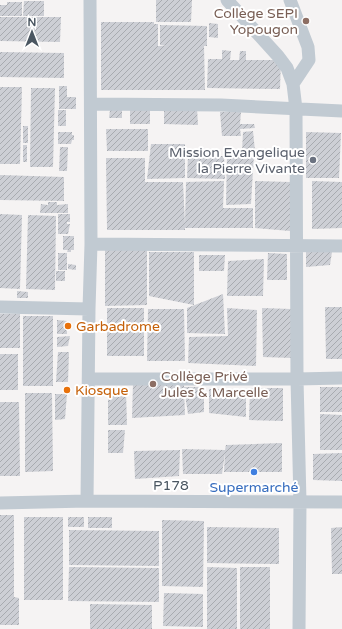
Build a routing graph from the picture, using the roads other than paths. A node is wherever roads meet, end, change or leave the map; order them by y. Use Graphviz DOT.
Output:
graph roads {
  1 [pos="90,0"];
  2 [pos="227,0"];
  3 [pos="290,0"];
  4 [pos="294,84"];
  5 [pos="91,104"];
  6 [pos="296,109"];
  7 [pos="342,111"];
  8 [pos="91,244"];
  9 [pos="297,246"];
  10 [pos="342,246"];
  11 [pos="0,307"];
  12 [pos="89,308"];
  13 [pos="342,378"];
  14 [pos="89,380"];
  15 [pos="297,380"];
  16 [pos="87,501"];
  17 [pos="0,502"];
  18 [pos="300,502"];
  19 [pos="342,502"];
  20 [pos="299,629"];
  1 -- 5 [label="street"];
  2 -- 4 [label="street"];
  3 -- 4 [label="street"];
  4 -- 6 [label="street"];
  5 -- 6 [label="street"];
  5 -- 8 [label="street"];
  6 -- 7 [label="street"];
  6 -- 9 [label="street"];
  8 -- 9 [label="street"];
  8 -- 12 [label="street"];
  9 -- 10 [label="street"];
  9 -- 15 [label="street"];
  11 -- 12 [label="street"];
  12 -- 14 [label="street"];
  13 -- 15 [label="street"];
  14 -- 15 [label="street"];
  14 -- 16 [label="street"];
  15 -- 18 [label="street"];
  16 -- 17 [label="street, P178"];
  16 -- 18 [label="street, P178"];
  18 -- 19 [label="street, P178"];
  18 -- 20 [label="street"];
}
